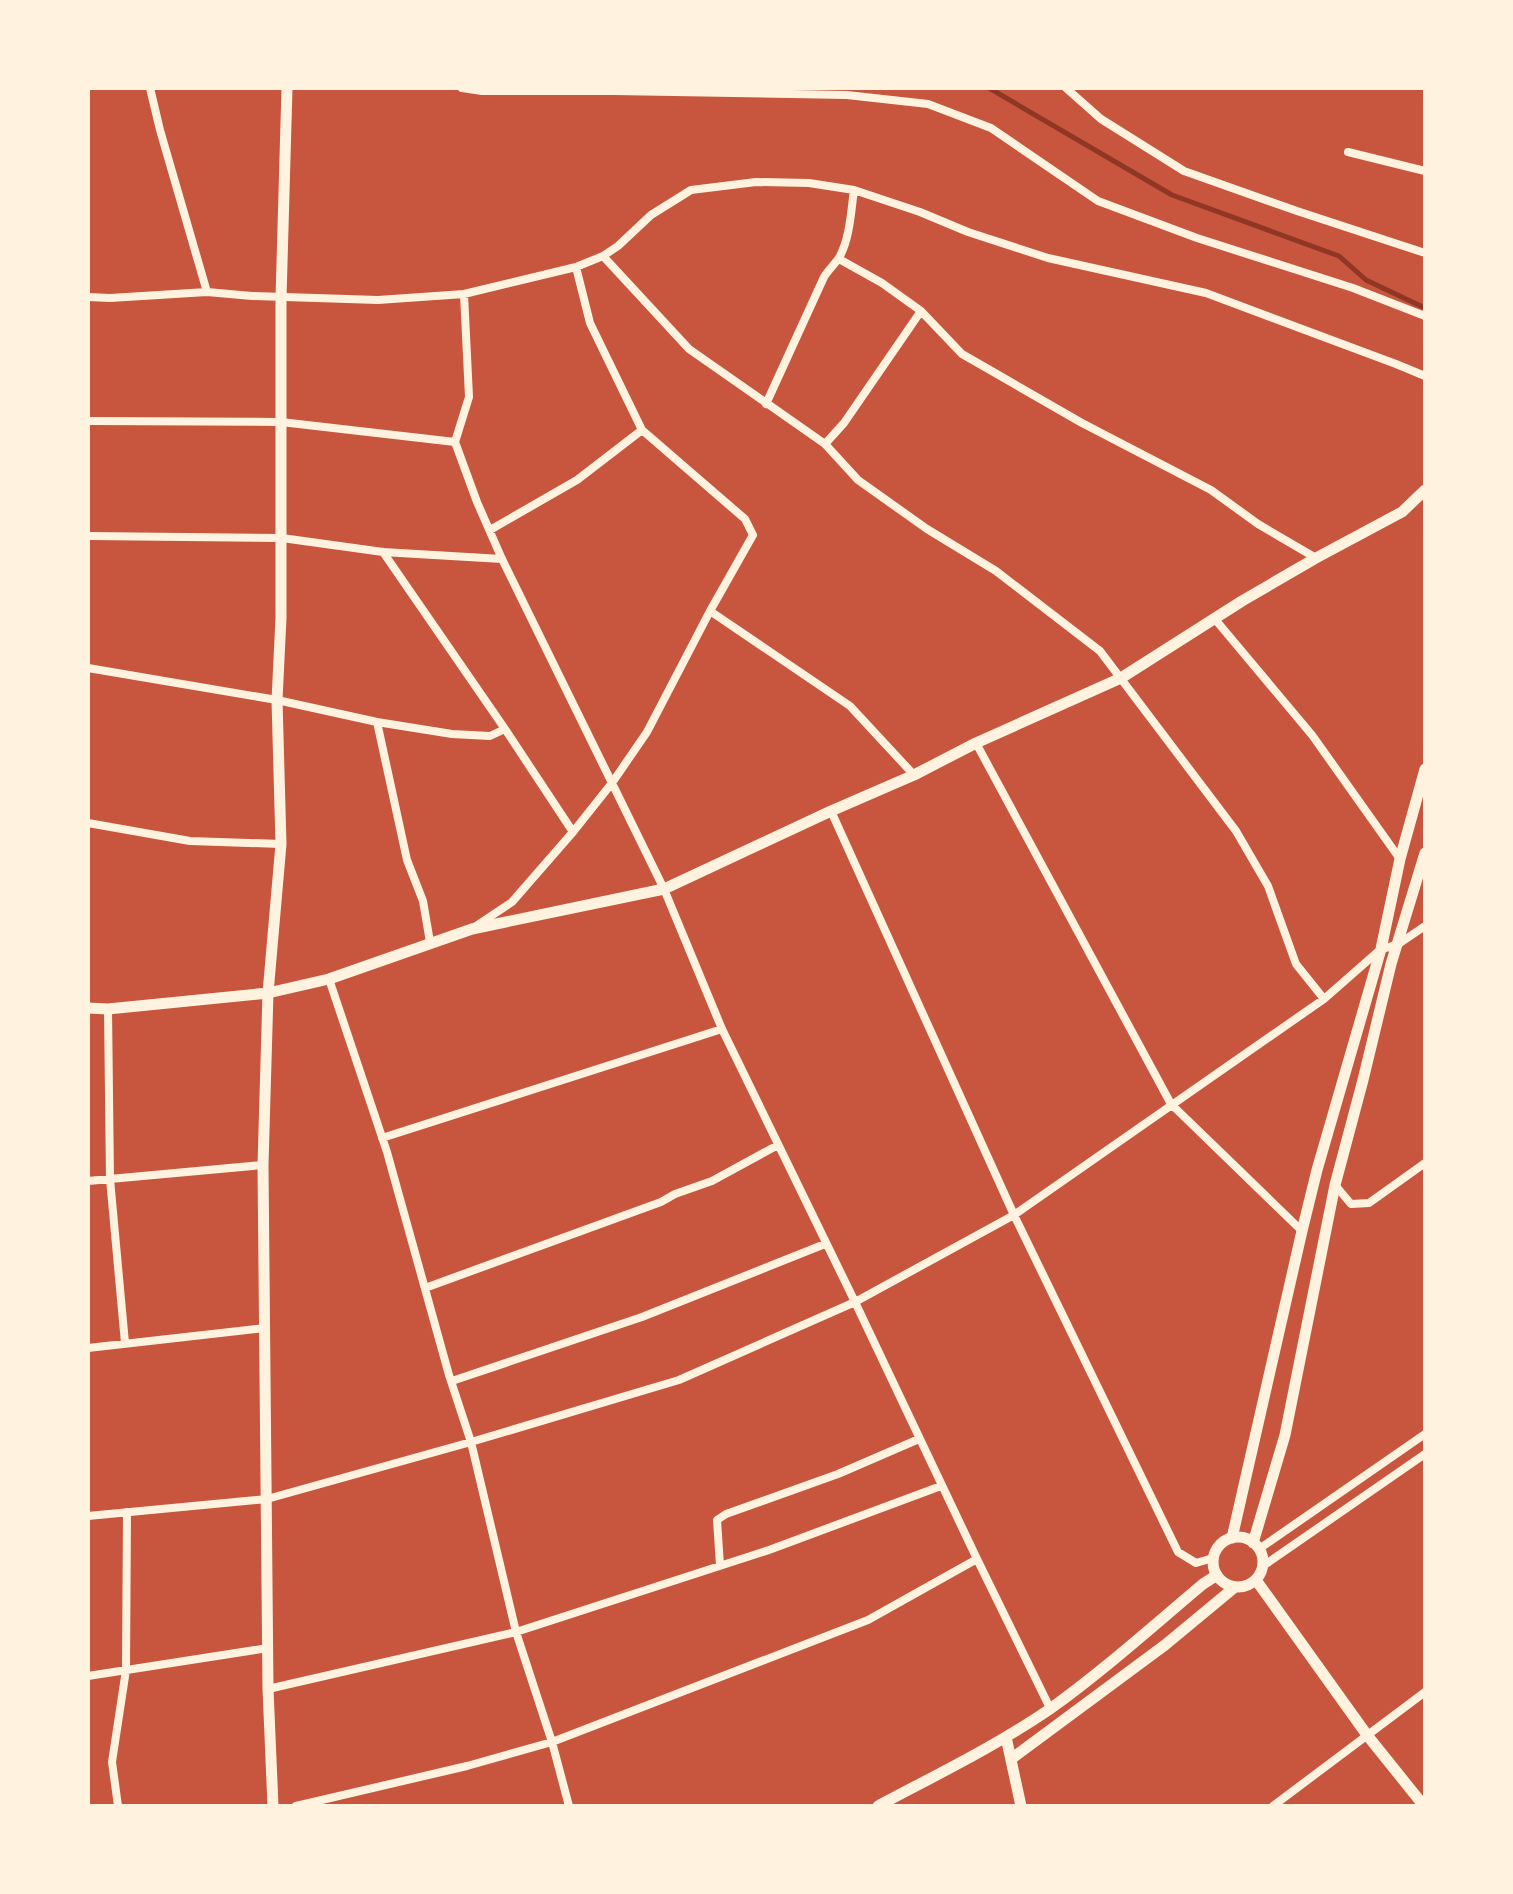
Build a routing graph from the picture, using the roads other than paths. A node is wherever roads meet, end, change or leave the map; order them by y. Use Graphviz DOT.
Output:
graph roads {
  1 [pos="150,88"];
  2 [pos="287,88"];
  3 [pos="462,88"];
  4 [pos="1066,88"];
  5 [pos="1348,152"];
  6 [pos="1425,171"];
  7 [pos="854,190"];
  8 [pos="1425,253"];
  9 [pos="603,256"];
  10 [pos="839,259"];
  11 [pos="576,267"];
  12 [pos="207,292"];
  13 [pos="464,294"];
  14 [pos="88,297"];
  15 [pos="281,298"];
  16 [pos="921,311"];
  17 [pos="1425,316"];
  18 [pos="1425,376"];
  19 [pos="766,404"];
  20 [pos="88,421"];
  21 [pos="281,422"];
  22 [pos="642,430"];
  23 [pos="455,442"];
  24 [pos="825,444"];
  25 [pos="1425,490"];
  26 [pos="490,530"];
  27 [pos="88,536"];
  28 [pos="282,538"];
  29 [pos="383,552"];
  30 [pos="1316,558"];
  31 [pos="502,559"];
  32 [pos="710,611"];
  33 [pos="1214,618"];
  34 [pos="88,668"];
  35 [pos="1121,678"];
  36 [pos="277,700"];
  37 [pos="377,722"];
  38 [pos="505,729"];
  39 [pos="976,743"];
  40 [pos="1425,769"];
  41 [pos="914,775"];
  42 [pos="612,783"];
  43 [pos="831,811"];
  44 [pos="88,823"];
  45 [pos="573,832"];
  46 [pos="281,844"];
  47 [pos="1425,853"];
  48 [pos="1400,859"];
  49 [pos="664,889"];
  50 [pos="1425,926"];
  51 [pos="472,929"];
  52 [pos="430,942"];
  53 [pos="1397,945"];
  54 [pos="1381,949"];
  55 [pos="329,979"];
  56 [pos="268,993"];
  57 [pos="1324,999"];
  58 [pos="88,1008"];
  59 [pos="108,1009"];
  60 [pos="722,1029"];
  61 [pos="1171,1104"];
  62 [pos="382,1138"];
  63 [pos="778,1145"];
  64 [pos="1425,1163"];
  65 [pos="263,1165"];
  66 [pos="110,1179"];
  67 [pos="88,1181"];
  68 [pos="1335,1185"];
  69 [pos="1014,1215"];
  70 [pos="1302,1231"];
  71 [pos="825,1244"];
  72 [pos="425,1288"];
  73 [pos="855,1302"];
  74 [pos="265,1328"];
  75 [pos="125,1343"];
  76 [pos="88,1348"];
  77 [pos="452,1381"];
  78 [pos="1425,1434"];
  79 [pos="919,1439"];
  80 [pos="471,1442"];
  81 [pos="1425,1454"];
  82 [pos="941,1486"];
  83 [pos="267,1499"];
  84 [pos="127,1512"];
  85 [pos="88,1516"];
  86 [pos="1232,1538"];
  87 [pos="1256,1546"];
  88 [pos="1213,1558"];
  89 [pos="977,1559"];
  90 [pos="720,1565"];
  91 [pos="1263,1566"];
  92 [pos="1217,1575"];
  93 [pos="1256,1580"];
  94 [pos="1235,1587"];
  95 [pos="516,1632"];
  96 [pos="268,1648"];
  97 [pos="126,1670"];
  98 [pos="88,1676"];
  99 [pos="268,1689"];
  100 [pos="1425,1692"];
  101 [pos="1050,1708"];
  102 [pos="1367,1735"];
  103 [pos="1006,1737"];
  104 [pos="552,1742"];
  105 [pos="1011,1759"];
  106 [pos="118,1806"];
  107 [pos="273,1806"];
  108 [pos="296,1806"];
  109 [pos="569,1806"];
  110 [pos="878,1806"];
  111 [pos="1021,1806"];
  112 [pos="1273,1806"];
  113 [pos="1424,1806"];
  1 -- 12 [label="street"];
  2 -- 15 [label="street"];
  3 -- 17 [label="street"];
  4 -- 8 [label="street"];
  5 -- 6 [label="street"];
  7 -- 9 [label="street"];
  7 -- 10 [label="street"];
  7 -- 18 [label="street"];
  9 -- 11 [label="street"];
  9 -- 19 [label="street"];
  10 -- 16 [label="street"];
  10 -- 19 [label="street"];
  11 -- 13 [label="street"];
  11 -- 22 [label="street"];
  12 -- 14 [label="street"];
  12 -- 15 [label="street"];
  13 -- 15 [label="street"];
  13 -- 23 [label="street"];
  15 -- 21 [label="street"];
  16 -- 24 [label="street"];
  16 -- 30 [label="street"];
  19 -- 24 [label="street"];
  20 -- 21 [label="street"];
  21 -- 23 [label="street"];
  21 -- 28 [label="street"];
  22 -- 26 [label="street"];
  22 -- 32 [label="street"];
  23 -- 26 [label="street"];
  24 -- 35 [label="street"];
  25 -- 30 [label="street"];
  26 -- 31 [label="street"];
  27 -- 28 [label="street"];
  28 -- 29 [label="street"];
  28 -- 36 [label="street"];
  29 -- 31 [label="street"];
  29 -- 38 [label="street"];
  30 -- 33 [label="street"];
  31 -- 42 [label="street"];
  32 -- 41 [label="street"];
  32 -- 42 [label="street"];
  33 -- 35 [label="street"];
  33 -- 48 [label="street"];
  34 -- 36 [label="street"];
  35 -- 39 [label="street"];
  35 -- 57 [label="street"];
  36 -- 37 [label="street"];
  36 -- 46 [label="street"];
  37 -- 38 [label="street"];
  37 -- 52 [label="street"];
  38 -- 45 [label="street"];
  39 -- 41 [label="street"];
  39 -- 61 [label="street"];
  40 -- 48 [label="street"];
  41 -- 43 [label="street"];
  42 -- 45 [label="street"];
  42 -- 49 [label="street"];
  43 -- 49 [label="street"];
  43 -- 69 [label="street"];
  44 -- 46 [label="street"];
  45 -- 51 [label="street"];
  46 -- 56 [label="street"];
  47 -- 53 [label="street"];
  48 -- 54 [label="street"];
  49 -- 51 [label="street"];
  49 -- 60 [label="street"];
  50 -- 53 [label="street"];
  51 -- 52 [label="street"];
  52 -- 55 [label="street"];
  53 -- 54 [label="street"];
  53 -- 68 [label="street"];
  54 -- 57 [label="street"];
  54 -- 70 [label="street"];
  55 -- 56 [label="street"];
  55 -- 62 [label="street"];
  56 -- 59 [label="street"];
  56 -- 65 [label="street"];
  57 -- 61 [label="street"];
  58 -- 59 [label="street"];
  59 -- 66 [label="street"];
  60 -- 62 [label="street"];
  60 -- 63 [label="street"];
  61 -- 69 [label="street"];
  61 -- 70 [label="street"];
  62 -- 72 [label="street"];
  63 -- 71 [label="street"];
  63 -- 72 [label="street"];
  64 -- 68 [label="street"];
  65 -- 66 [label="street"];
  65 -- 74 [label="street"];
  66 -- 67 [label="street"];
  66 -- 75 [label="street"];
  68 -- 87 [label="street"];
  69 -- 73 [label="street"];
  69 -- 88 [label="street"];
  70 -- 86 [label="street"];
  71 -- 73 [label="street"];
  71 -- 77 [label="street"];
  72 -- 77 [label="street"];
  73 -- 79 [label="street"];
  73 -- 80 [label="street"];
  74 -- 75 [label="street"];
  74 -- 83 [label="street"];
  75 -- 76 [label="street"];
  77 -- 80 [label="street"];
  78 -- 87 [label="street"];
  79 -- 82 [label="street"];
  79 -- 90 [label="street"];
  80 -- 83 [label="street"];
  80 -- 95 [label="street"];
  81 -- 91 [label="street"];
  82 -- 89 [label="street"];
  82 -- 90 [label="street"];
  83 -- 84 [label="street"];
  83 -- 96 [label="street"];
  84 -- 85 [label="street"];
  84 -- 97 [label="street"];
  86 -- 87 [label="street"];
  86 -- 88 [label="street"];
  87 -- 91 [label="street"];
  88 -- 92 [label="street"];
  89 -- 101 [label="street"];
  89 -- 104 [label="street"];
  90 -- 95 [label="street"];
  91 -- 93 [label="street"];
  92 -- 94 [label="street"];
  92 -- 101 [label="street"];
  93 -- 94 [label="street"];
  93 -- 102 [label="street"];
  94 -- 105 [label="street"];
  95 -- 99 [label="street"];
  95 -- 104 [label="street"];
  96 -- 97 [label="street"];
  96 -- 99 [label="street"];
  97 -- 98 [label="street"];
  97 -- 106 [label="street"];
  99 -- 107 [label="street"];
  100 -- 102 [label="street"];
  101 -- 103 [label="street"];
  102 -- 112 [label="street"];
  102 -- 113 [label="street"];
  103 -- 105 [label="street"];
  103 -- 110 [label="street"];
  104 -- 108 [label="street"];
  104 -- 109 [label="street"];
  105 -- 111 [label="street"];
}
